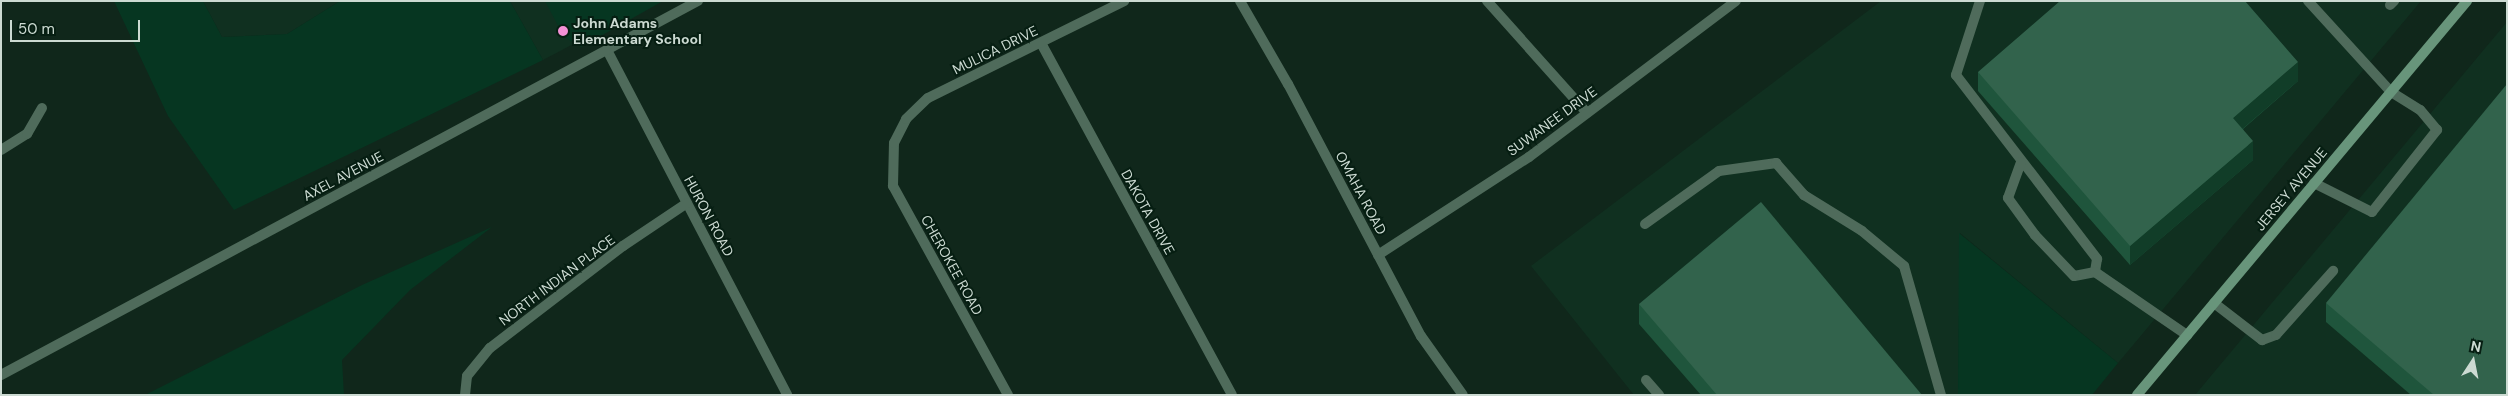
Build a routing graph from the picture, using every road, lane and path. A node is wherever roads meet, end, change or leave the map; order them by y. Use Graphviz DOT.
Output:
graph roads {
  1 [pos="698,1"];
  2 [pos="1124,1"];
  3 [pos="1240,1"];
  4 [pos="1487,1"];
  5 [pos="1736,1"];
  6 [pos="1980,1"];
  7 [pos="2308,1"];
  8 [pos="2467,1"];
  9 [pos="1040,43"];
  10 [pos="607,50"];
  11 [pos="2391,92"];
  12 [pos="42,108"];
  13 [pos="1587,114"];
  14 [pos="894,143"];
  15 [pos="1,150"];
  16 [pos="2021,162"];
  17 [pos="2314,183"];
  18 [pos="687,204"];
  19 [pos="1645,224"];
  20 [pos="1378,255"];
  21 [pos="2333,271"];
  22 [pos="2095,272"];
  23 [pos="2214,303"];
  24 [pos="2187,335"];
  25 [pos="1,375"];
  26 [pos="1646,380"];
  27 [pos="464,395"];
  28 [pos="787,395"];
  29 [pos="1008,395"];
  30 [pos="1232,395"];
  31 [pos="1463,395"];
  32 [pos="1659,395"];
  33 [pos="1941,395"];
  34 [pos="2137,395"];
  1 -- 10 [label="street, AXEL AVENUE"];
  2 -- 9 [label="street, MULICA DRIVE"];
  3 -- 20 [label="street, OMAHA ROAD"];
  4 -- 13 [label="street"];
  5 -- 13 [label="street, SUWANEE DRIVE"];
  6 -- 16 [label="street"];
  7 -- 11 [label="street"];
  8 -- 11 [label="main road, JERSEY AVENUE"];
  9 -- 14 [label="street, MULICA DRIVE"];
  9 -- 30 [label="street, DAKOTA DRIVE"];
  10 -- 18 [label="street, HURON ROAD"];
  10 -- 25 [label="street, AXEL AVENUE"];
  11 -- 17 [label="main road, JERSEY AVENUE"];
  11 -- 17 [label="street"];
  12 -- 15 [label="street"];
  13 -- 20 [label="street, SUWANEE DRIVE"];
  14 -- 29 [label="street, CHEROKEE ROAD"];
  16 -- 22 [label="street"];
  16 -- 22 [label="street"];
  17 -- 23 [label="main road, JERSEY AVENUE"];
  18 -- 27 [label="street, NORTH INDIAN PLACE"];
  18 -- 28 [label="street, HURON ROAD"];
  19 -- 33 [label="street"];
  20 -- 31 [label="street, OMAHA ROAD"];
  21 -- 23 [label="street"];
  22 -- 24 [label="street"];
  23 -- 24 [label="main road, JERSEY AVENUE"];
  24 -- 34 [label="main road, JERSEY AVENUE"];
  26 -- 32 [label="street"];
}
